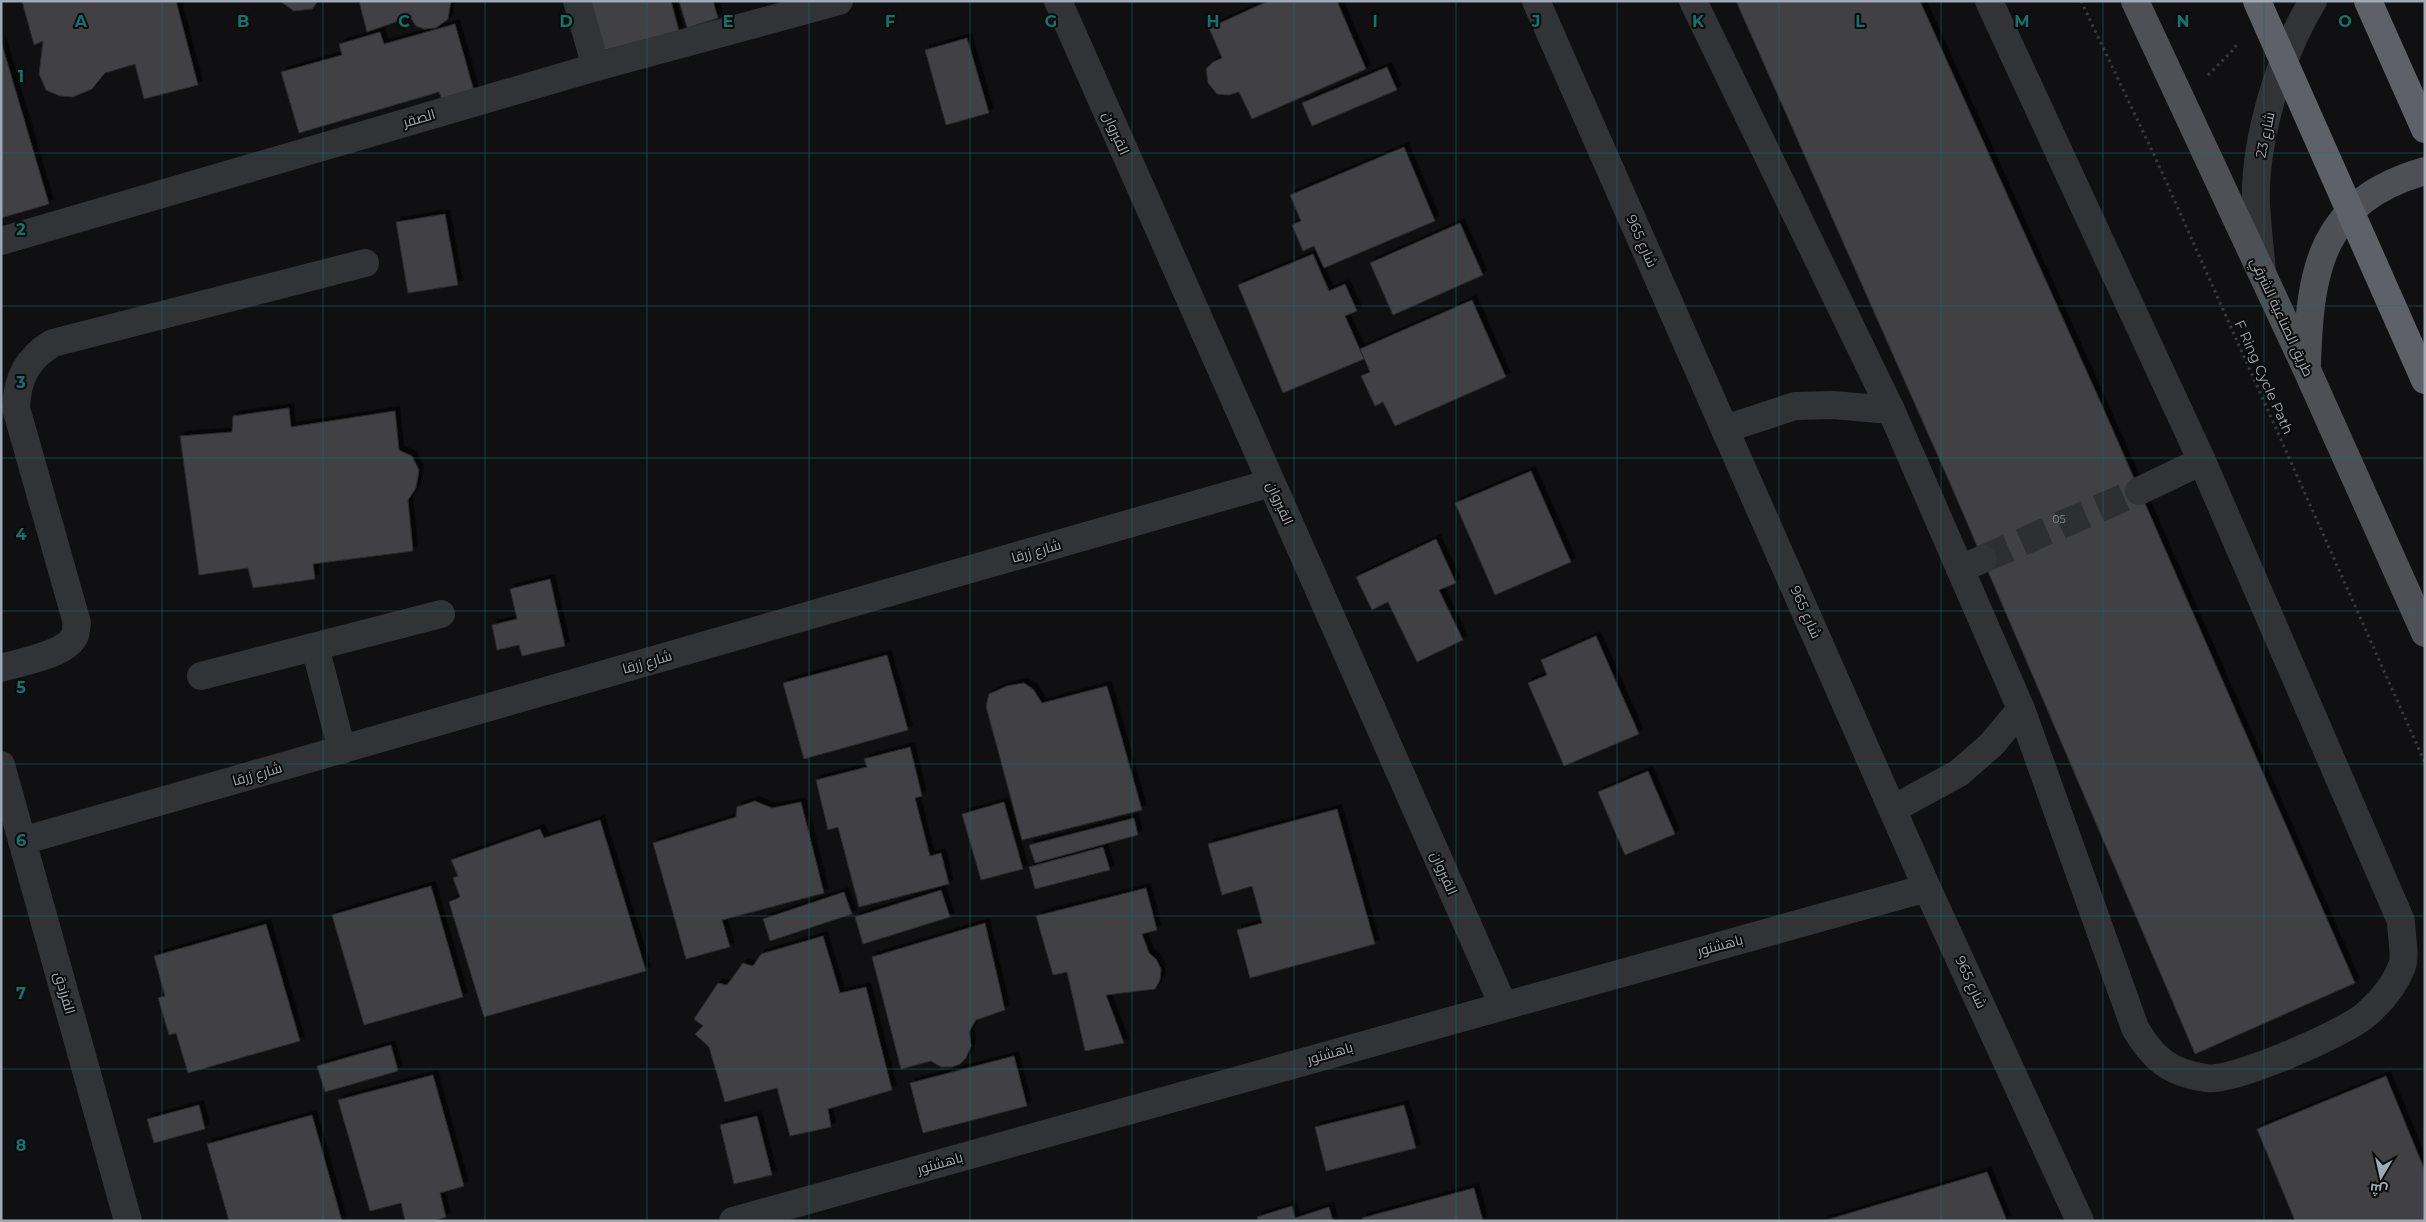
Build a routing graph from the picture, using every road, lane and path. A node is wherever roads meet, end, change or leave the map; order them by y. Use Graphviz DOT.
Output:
graph roads {
  1 [pos="577,1"];
  2 [pos="839,1"];
  3 [pos="1058,1"];
  4 [pos="1536,1"];
  5 [pos="1693,1"];
  6 [pos="1989,1"];
  7 [pos="2081,1"];
  8 [pos="2135,1"];
  9 [pos="2257,1"];
  10 [pos="2313,1"];
  11 [pos="2368,1"];
  12 [pos="2238,40"];
  13 [pos="596,67"];
  14 [pos="2175,91"];
  15 [pos="2425,129"];
  16 [pos="2425,171"];
  17 [pos="1,241"];
  18 [pos="365,263"];
  19 [pos="2263,276"];
  20 [pos="2307,370"];
  21 [pos="2425,380"];
  22 [pos="1891,410"];
  23 [pos="1725,429"];
  24 [pos="2202,462"];
  25 [pos="1271,483"];
  26 [pos="2139,492"];
  27 [pos="441,614"];
  28 [pos="2425,633"];
  29 [pos="314,647"];
  30 [pos="1,668"];
  31 [pos="201,676"];
  32 [pos="2021,709"];
  33 [pos="342,750"];
  34 [pos="2425,763"];
  35 [pos="1,765"];
  36 [pos="1893,809"];
  37 [pos="22,841"];
  38 [pos="1927,888"];
  39 [pos="1503,1005"];
  40 [pos="738,1220"];
  41 [pos="128,1221"];
  42 [pos="2080,1221"];
  1 -- 13 [label="street"];
  2 -- 13 [label="street, الصقر"];
  3 -- 25 [label="street, القيروان"];
  4 -- 23 [label="street, شارع 965"];
  5 -- 22 [label="street"];
  6 -- 24 [label="street"];
  7 -- 34 [label="path, F Ring Cycle Path"];
  8 -- 14 [label="main road, طريق الصناعية الشرقي"];
  9 -- 21 [label="highway, bridge"];
  10 -- 19 [label="street, شارع 23"];
  11 -- 15 [label="highway"];
  12 -- 14 [label="path"];
  13 -- 17 [label="street, الصقر"];
  14 -- 19 [label="main road, طريق الصناعية الشرقي"];
  16 -- 20 [label="main road"];
  18 -- 30 [label="street"];
  19 -- 20 [label="main road, طريق الصناعية الشرقي"];
  20 -- 28 [label="main road, طريق الصناعية الشرقي"];
  22 -- 23 [label="street"];
  22 -- 32 [label="street"];
  23 -- 36 [label="street, شارع 965"];
  24 -- 26 [label="street"];
  24 -- 32 [label="street"];
  25 -- 33 [label="street, شارع زرقا"];
  25 -- 39 [label="street, القيروان"];
  27 -- 29 [label="street"];
  29 -- 31 [label="street"];
  29 -- 33 [label="street"];
  32 -- 36 [label="street"];
  33 -- 37 [label="street, شارع زرقا"];
  35 -- 37 [label="street, الفرزدق"];
  36 -- 38 [label="street, شارع 965"];
  37 -- 41 [label="street, الفرزدق"];
  38 -- 39 [label="street, باهشتور"];
  38 -- 42 [label="street, شارع 965"];
  39 -- 40 [label="street, باهشتور"];
}
